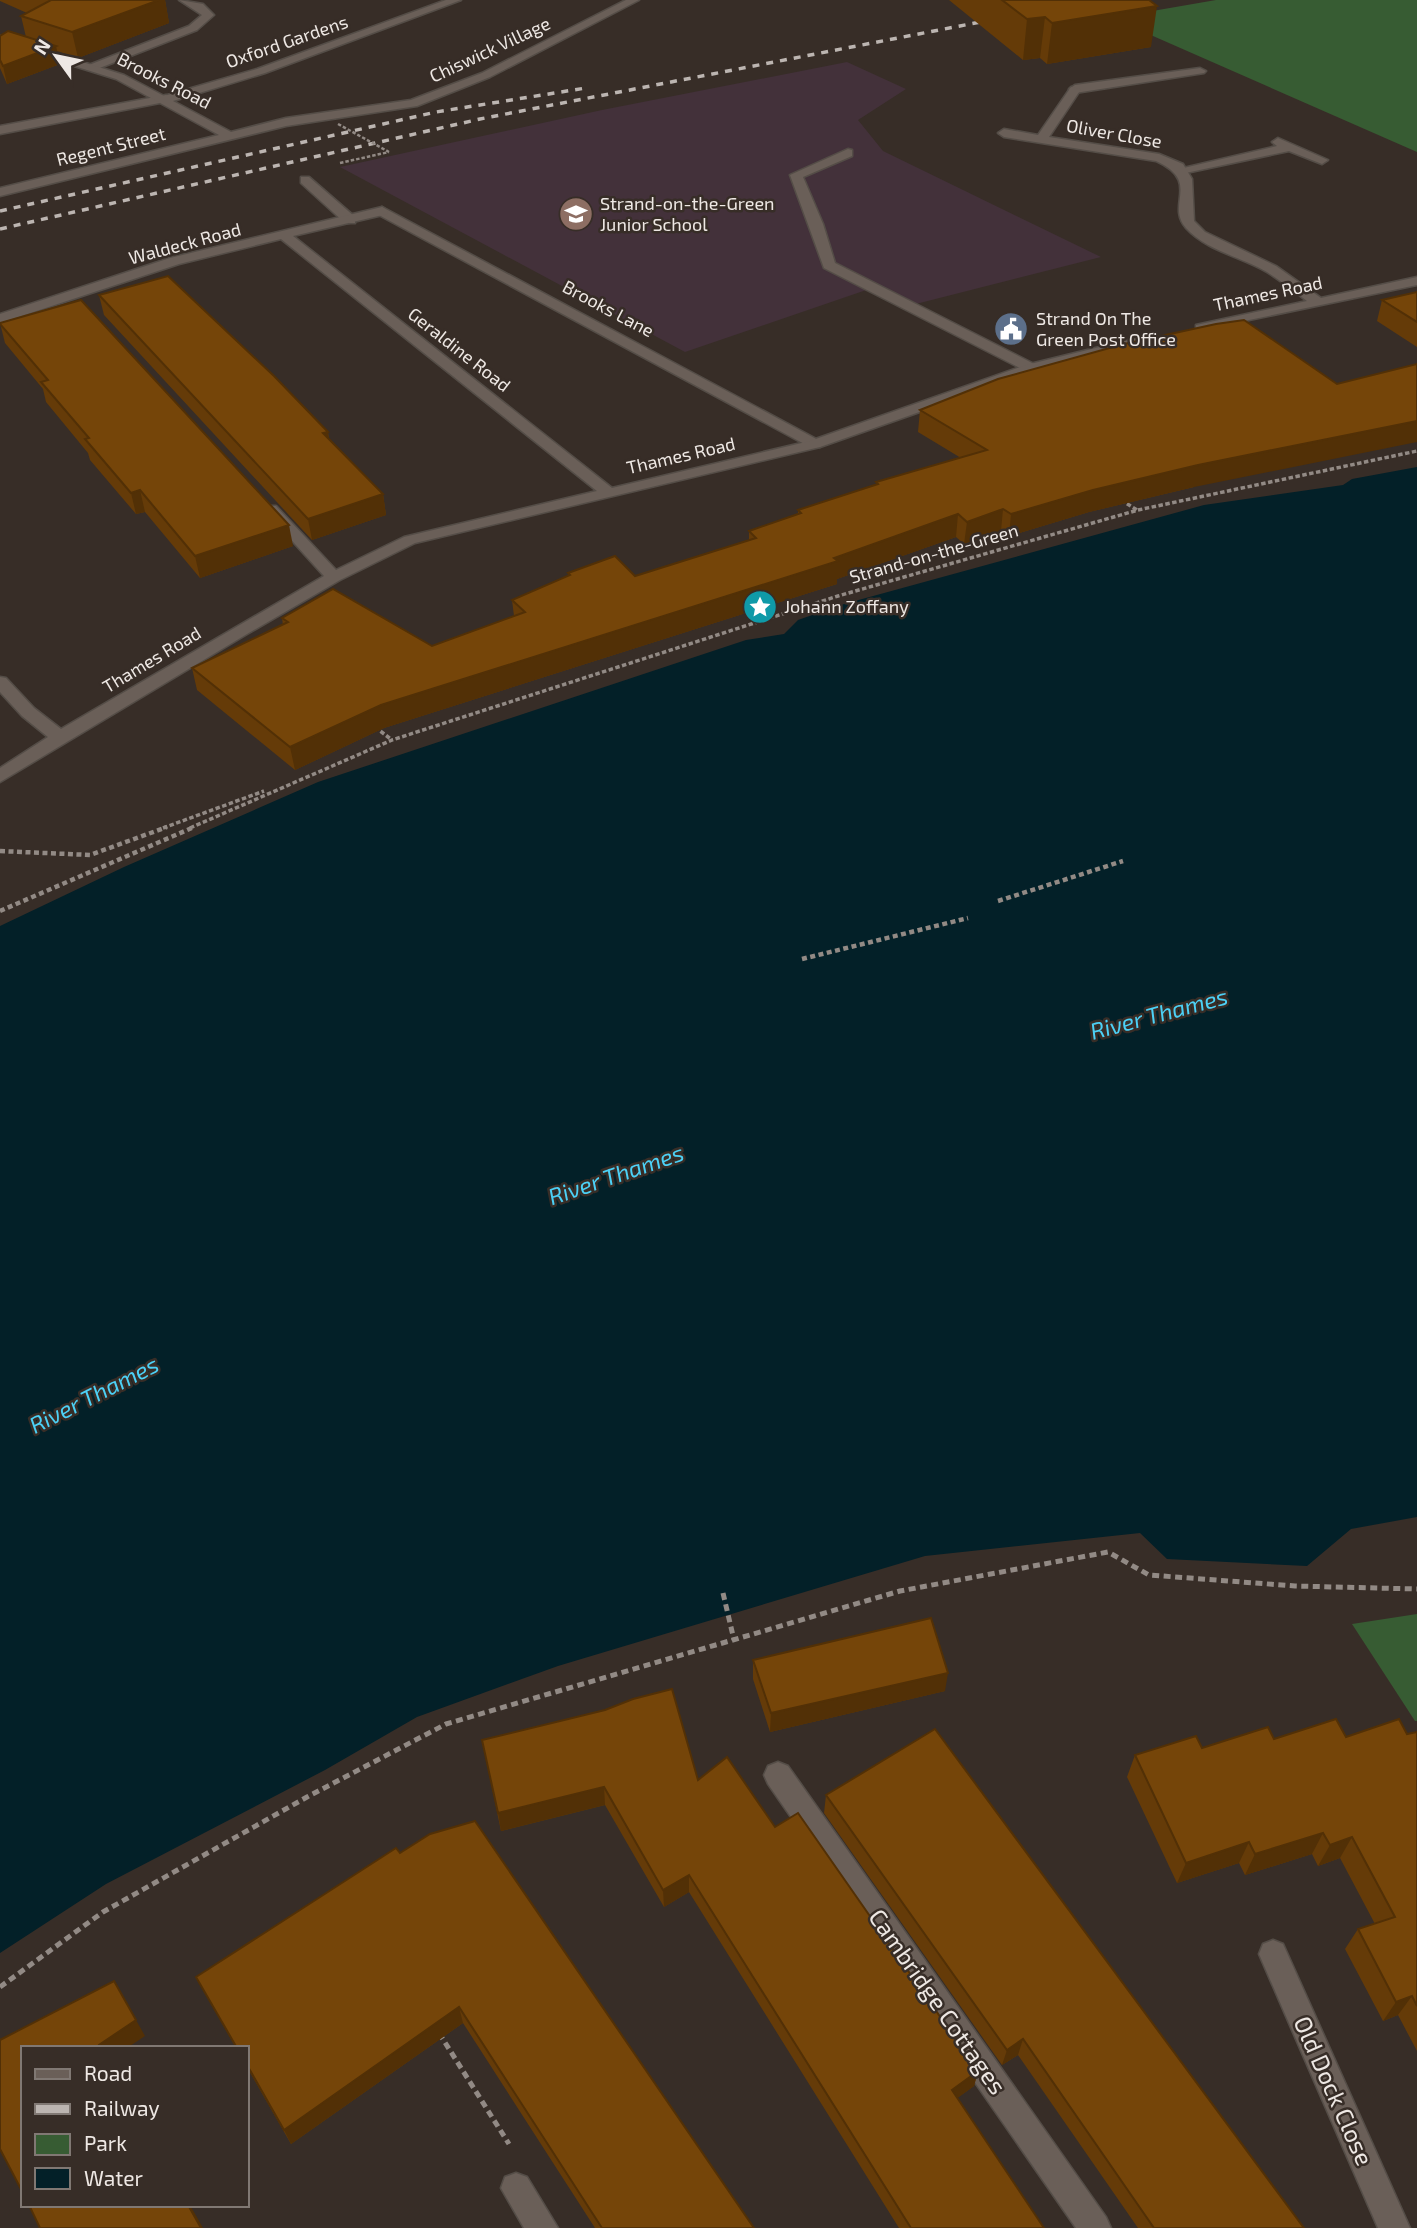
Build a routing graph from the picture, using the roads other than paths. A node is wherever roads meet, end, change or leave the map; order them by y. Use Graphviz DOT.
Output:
graph roads {
  1 [pos="456,0"];
  2 [pos="634,0"];
  3 [pos="184,1"];
  4 [pos="0,39"];
  5 [pos="93,67"];
  6 [pos="1200,71"];
  7 [pos="166,99"];
  8 [pos="18,127"];
  9 [pos="0,130"];
  10 [pos="1004,133"];
  11 [pos="230,135"];
  12 [pos="0,137"];
  13 [pos="1041,139"];
  14 [pos="1272,140"];
  15 [pos="1290,147"];
  16 [pos="848,153"];
  17 [pos="1322,160"];
  18 [pos="1181,170"];
  19 [pos="305,180"];
  20 [pos="0,192"];
  21 [pos="382,211"];
  22 [pos="350,220"];
  23 [pos="285,236"];
  24 [pos="1417,281"];
  25 [pos="1318,302"];
  26 [pos="0,319"];
  27 [pos="1031,368"];
  28 [pos="815,444"];
  29 [pos="609,493"];
  30 [pos="260,496"];
  31 [pos="334,577"];
  32 [pos="0,682"];
  33 [pos="60,737"];
  34 [pos="0,776"];
  35 [pos="778,1775"];
  36 [pos="1273,1954"];
  37 [pos="516,2188"];
  38 [pos="542,2228"];
  39 [pos="1095,2228"];
  40 [pos="1394,2228"];
  1 -- 7 [label="street, Oxford Gardens"];
  2 -- 11 [label="street, Chiswick Village"];
  3 -- 5 [label="street"];
  4 -- 5 [label="street, Brooks Road"];
  5 -- 7 [label="street, Brooks Road"];
  6 -- 13 [label="street, Oliver Close"];
  7 -- 8 [label="street, Oxford Gardens"];
  7 -- 11 [label="street, Brooks Road"];
  8 -- 9 [label="street, Oxford Gardens"];
  8 -- 12 [label="street"];
  10 -- 13 [label="street, Oliver Close"];
  11 -- 20 [label="street, Regent Street"];
  13 -- 18 [label="street, Oliver Close"];
  14 -- 15 [label="street"];
  15 -- 17 [label="street"];
  15 -- 18 [label="street"];
  16 -- 27 [label="street"];
  18 -- 25 [label="street, Oliver Close"];
  19 -- 22 [label="street"];
  21 -- 22 [label="street, Waldeck Road"];
  21 -- 28 [label="street, Brooks Lane"];
  22 -- 23 [label="street, Waldeck Road"];
  23 -- 26 [label="street, Waldeck Road"];
  23 -- 29 [label="street, Geraldine Road"];
  24 -- 25 [label="street, Thames Road"];
  25 -- 27 [label="street, Thames Road"];
  27 -- 28 [label="street, Thames Road"];
  28 -- 29 [label="street, Thames Road"];
  29 -- 31 [label="street, Thames Road"];
  30 -- 31 [label="street"];
  31 -- 33 [label="street, Thames Road"];
  32 -- 33 [label="street"];
  33 -- 34 [label="street, Thames Road"];
  35 -- 39 [label="street, Cambridge Cottages"];
  36 -- 40 [label="street, Old Dock Close"];
  37 -- 38 [label="street"];
}
